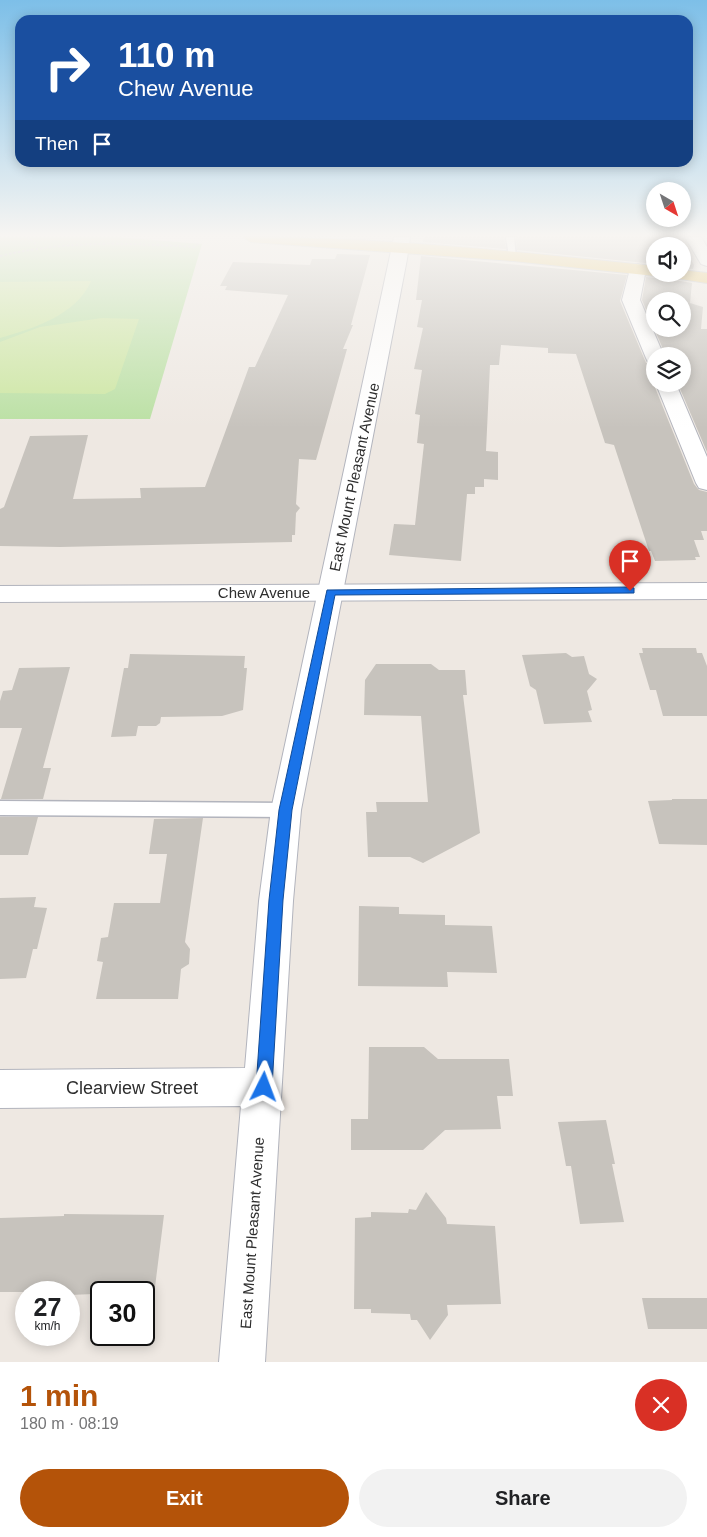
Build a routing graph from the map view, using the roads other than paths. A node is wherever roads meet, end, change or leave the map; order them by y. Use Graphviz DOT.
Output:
graph roads {
  1 [pos="390,301"];
  2 [pos="631,301"];
  3 [pos="650,347"];
  4 [pos="669,392"];
  5 [pos="707,483"];
  6 [pos="707,590"];
  7 [pos="330,592"];
  8 [pos="0,594"];
  9 [pos="0,808"];
  10 [pos="286,810"];
  11 [pos="264,1087"];
  12 [pos="0,1089"];
  13 [pos="242,1362"];
  1 -- 7 [label="street, East Mount Pleasant Avenue"];
  2 -- 3 [label="street"];
  4 -- 5 [label="street"];
  6 -- 7 [label="street, Chew Avenue"];
  7 -- 8 [label="street, Chew Avenue"];
  7 -- 10 [label="street, East Mount Pleasant Avenue"];
  9 -- 10 [label="lane"];
  10 -- 11 [label="street, East Mount Pleasant Avenue"];
  11 -- 12 [label="street, Clearview Street"];
  11 -- 13 [label="street, East Mount Pleasant Avenue"];
}
